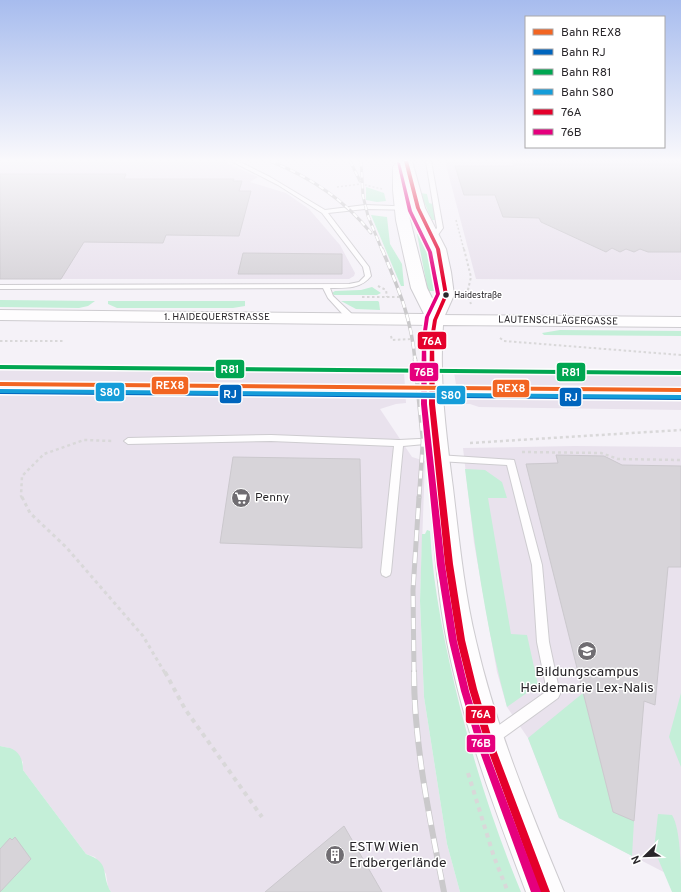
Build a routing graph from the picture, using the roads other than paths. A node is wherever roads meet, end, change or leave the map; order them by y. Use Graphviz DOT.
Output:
graph roads {
  1 [pos="310,203"];
  2 [pos="400,203"];
  3 [pos="417,203"];
  4 [pos="435,203"];
  5 [pos="401,208"];
  6 [pos="418,208"];
  7 [pos="324,212"];
  8 [pos="433,238"];
  9 [pos="326,286"];
  10 [pos="0,287"];
  11 [pos="0,315"];
  12 [pos="351,318"];
  13 [pos="435,320"];
  14 [pos="681,322"];
  15 [pos="128,441"];
  16 [pos="399,443"];
  17 [pos="437,449"];
  18 [pos="386,572"];
  19 [pos="489,742"];
  20 [pos="545,889"];
  1 -- 7 [label="lane"];
  2 -- 5 [label="main road"];
  3 -- 6 [label="main road"];
  4 -- 8 [label="lane"];
  5 -- 6 [label="lane"];
  5 -- 7 [label="lane"];
  5 -- 13 [label="main road"];
  6 -- 8 [label="main road"];
  7 -- 9 [label="lane"];
  8 -- 13 [label="main road"];
  9 -- 10 [label="lane"];
  9 -- 12 [label="lane"];
  11 -- 12 [label="main road, 1. HAIDEQUERSTRASSE"];
  12 -- 13 [label="main road, 1. HAIDEQUERSTRASSE"];
  13 -- 14 [label="main road, LAUTENSCHLÄGERGASSE"];
  13 -- 17 [label="main road"];
  15 -- 16 [label="lane"];
  16 -- 17 [label="lane"];
  16 -- 18 [label="lane"];
  17 -- 19 [label="main road"];
  17 -- 19 [label="lane"];
  19 -- 20 [label="main road"];
}
